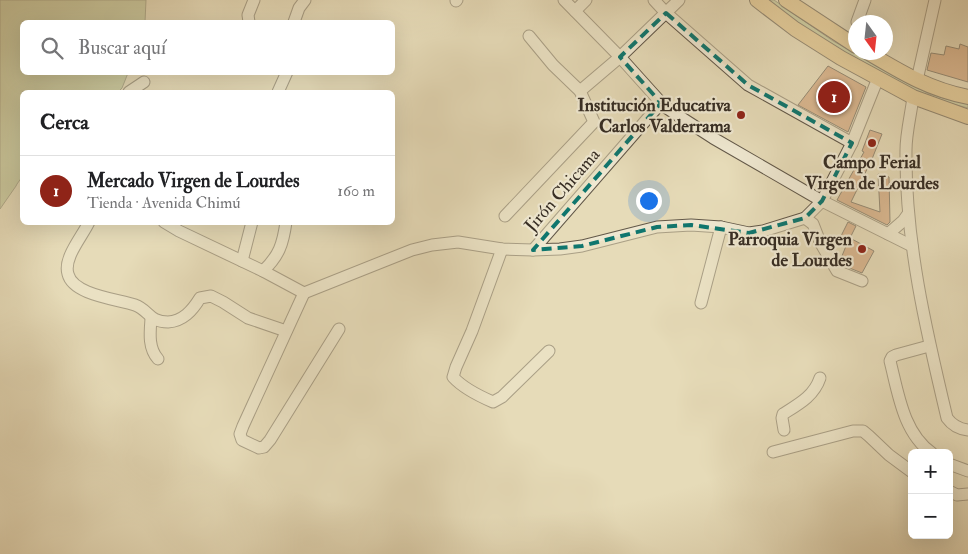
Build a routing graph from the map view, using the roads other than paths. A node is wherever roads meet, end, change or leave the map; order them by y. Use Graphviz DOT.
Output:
graph roads {
  1 [pos="254,0"];
  2 [pos="305,0"];
  3 [pos="564,0"];
  4 [pos="586,0"];
  5 [pos="654,0"];
  6 [pos="679,0"];
  7 [pos="757,0"];
  8 [pos="865,0"];
  9 [pos="935,0"];
  10 [pos="792,2"];
  11 [pos="575,11"];
  12 [pos="666,13"];
  13 [pos="860,15"];
  14 [pos="248,20"];
  15 [pos="295,20"];
  16 [pos="529,36"];
  17 [pos="848,41"];
  18 [pos="620,57"];
  19 [pos="881,60"];
  20 [pos="286,75"];
  21 [pos="878,78"];
  22 [pos="916,80"];
  23 [pos="144,82"];
  24 [pos="133,90"];
  25 [pos="279,90"];
  26 [pos="580,92"];
  27 [pos="913,97"];
  28 [pos="968,97"];
  29 [pos="661,103"];
  30 [pos="968,117"];
  31 [pos="852,143"];
  32 [pos="822,201"];
  33 [pos="908,214"];
  34 [pos="504,216"];
  35 [pos="805,218"];
  36 [pos="87,225"];
  37 [pos="252,225"];
  38 [pos="285,225"];
  39 [pos="183,227"];
  40 [pos="721,227"];
  41 [pos="888,234"];
  42 [pos="912,246"];
  43 [pos="502,249"];
  44 [pos="533,250"];
  45 [pos="242,261"];
  46 [pos="263,271"];
  47 [pos="862,281"];
  48 [pos="304,293"];
  49 [pos="701,303"];
  50 [pos="151,319"];
  51 [pos="339,329"];
  52 [pos="286,332"];
  53 [pos="930,346"];
  54 [pos="549,350"];
  55 [pos="158,359"];
  56 [pos="820,378"];
  57 [pos="784,430"];
  58 [pos="968,430"];
  59 [pos="926,449"];
  60 [pos="773,452"];
  61 [pos="953,465"];
  62 [pos="908,469"];
  63 [pos="968,471"];
  64 [pos="953,494"];
  65 [pos="968,494"];
  1 -- 14 [label="street"];
  2 -- 15 [label="street"];
  3 -- 11 [label="street"];
  4 -- 11 [label="street"];
  5 -- 12 [label="street"];
  6 -- 12 [label="street"];
  7 -- 21 [label="main road"];
  8 -- 13 [label="street"];
  9 -- 22 [label="street"];
  10 -- 17 [label="main road"];
  11 -- 18 [label="street"];
  12 -- 18 [label="street"];
  12 -- 31 [label="street"];
  16 -- 26 [label="street"];
  18 -- 26 [label="street"];
  18 -- 29 [label="street"];
  19 -- 22 [label="main road"];
  20 -- 25 [label="street"];
  21 -- 27 [label="main road"];
  21 -- 31 [label="street"];
  22 -- 28 [label="main road"];
  23 -- 24 [label="street"];
  26 -- 34 [label="street"];
  27 -- 30 [label="main road"];
  27 -- 33 [label="street"];
  29 -- 32 [label="street"];
  29 -- 44 [label="street, Jirón Chicama"];
  31 -- 32 [label="street"];
  32 -- 35 [label="street"];
  32 -- 41 [label="street"];
  33 -- 41 [label="street"];
  33 -- 42 [label="street"];
  35 -- 40 [label="street"];
  35 -- 47 [label="street"];
  36 -- 50 [label="street"];
  37 -- 45 [label="street"];
  38 -- 46 [label="street"];
  39 -- 45 [label="street"];
  40 -- 44 [label="street"];
  40 -- 49 [label="street"];
  41 -- 42 [label="street"];
  42 -- 53 [label="street"];
  43 -- 44 [label="street, Jirón Chicama"];
  43 -- 48 [label="street, Jirón Chicama"];
  43 -- 54 [label="street"];
  45 -- 46 [label="street"];
  46 -- 48 [label="street"];
  48 -- 52 [label="street"];
  50 -- 52 [label="street"];
  50 -- 55 [label="street"];
  51 -- 52 [label="street"];
  53 -- 58 [label="street"];
  53 -- 59 [label="street"];
  56 -- 57 [label="street"];
  60 -- 62 [label="street"];
  61 -- 63 [label="street"];
  64 -- 65 [label="street"];
}
